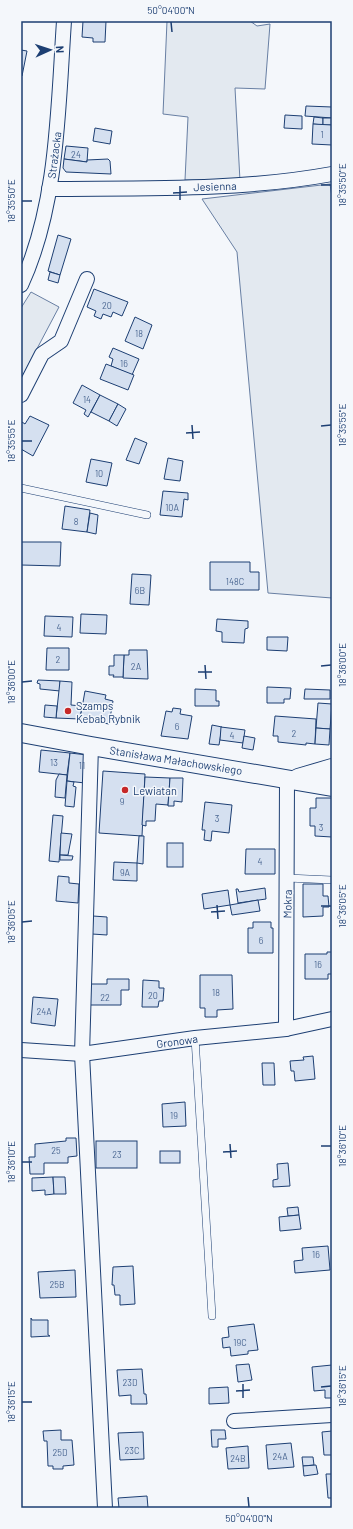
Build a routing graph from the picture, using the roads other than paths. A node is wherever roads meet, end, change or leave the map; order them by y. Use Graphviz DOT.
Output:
graph roads {
  1 [pos="64,21"];
  2 [pos="332,174"];
  3 [pos="49,189"];
  4 [pos="87,279"];
  5 [pos="21,285"];
  6 [pos="21,395"];
  7 [pos="21,488"];
  8 [pos="146,515"];
  9 [pos="21,733"];
  10 [pos="91,746"];
  11 [pos="332,768"];
  12 [pos="290,780"];
  13 [pos="332,787"];
  14 [pos="287,878"];
  15 [pos="332,880"];
  16 [pos="332,1022"];
  17 [pos="286,1029"];
  18 [pos="195,1038"];
  19 [pos="21,1050"];
  20 [pos="82,1054"];
  21 [pos="212,1316"];
  22 [pos="332,1415"];
  23 [pos="234,1421"];
  24 [pos="105,1508"];
  1 -- 3 [label="street, Strażacka"];
  2 -- 3 [label="street, Jesienna"];
  3 -- 5 [label="street, Strażacka"];
  4 -- 6 [label="street"];
  7 -- 8 [label="lane"];
  9 -- 10 [label="street, Stanisława Małachowskiego"];
  10 -- 12 [label="street, Stanisława Małachowskiego"];
  10 -- 20 [label="street"];
  11 -- 12 [label="street"];
  12 -- 13 [label="street, Stanisława Małachowskiego"];
  12 -- 14 [label="street, Mokra"];
  14 -- 15 [label="lane"];
  14 -- 17 [label="street, Mokra"];
  16 -- 17 [label="street, Gronowa"];
  17 -- 18 [label="street, Gronowa"];
  18 -- 20 [label="street, Gronowa"];
  18 -- 21 [label="lane"];
  19 -- 20 [label="street, Gronowa"];
  20 -- 24 [label="street"];
  22 -- 23 [label="street"];
}
